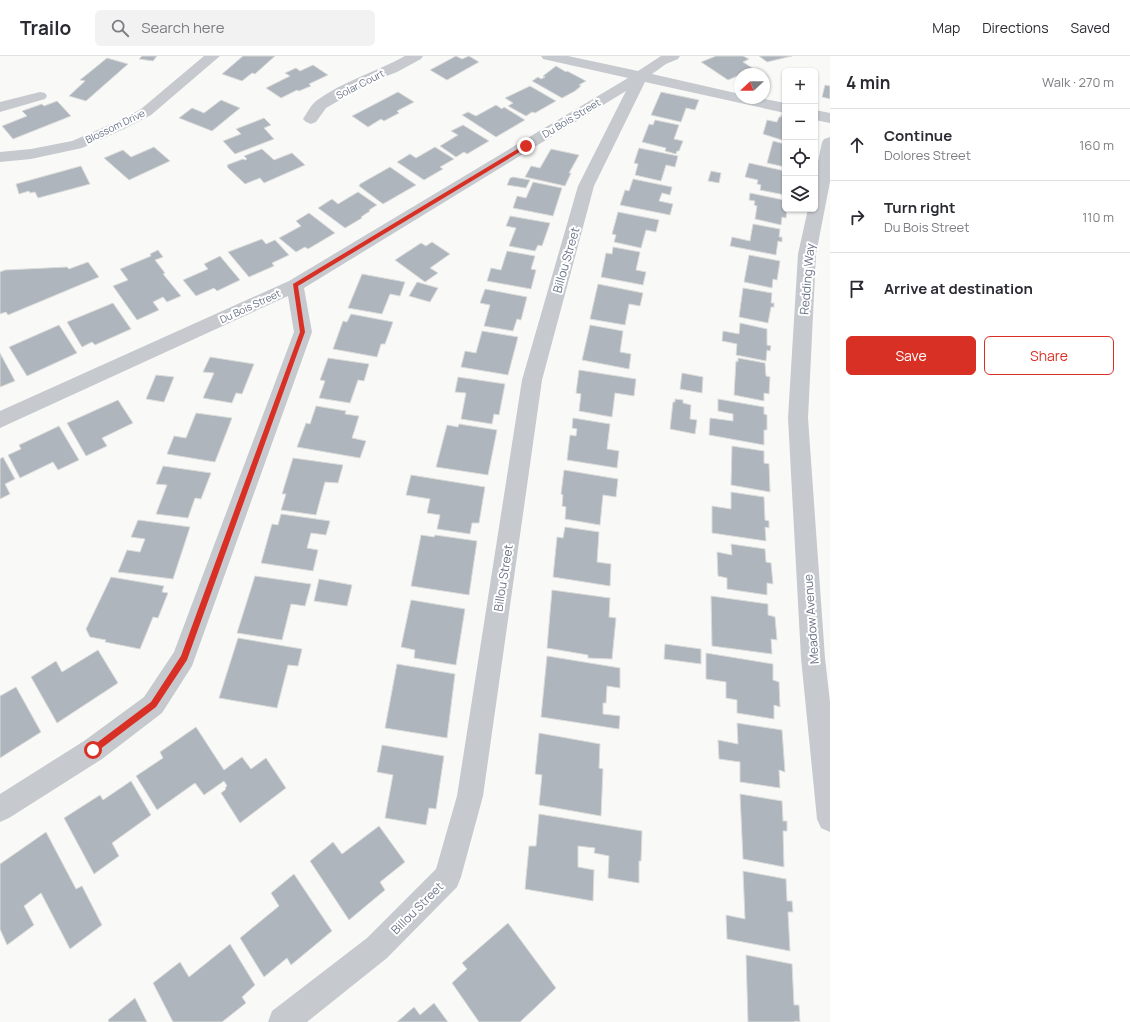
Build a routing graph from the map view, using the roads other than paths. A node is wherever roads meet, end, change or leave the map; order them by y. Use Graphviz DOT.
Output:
graph roads {
  1 [pos="213,56"];
  2 [pos="416,56"];
  3 [pos="548,56"];
  4 [pos="672,56"];
  5 [pos="641,76"];
  6 [pos="40,96"];
  7 [pos="0,107"];
  8 [pos="782,107"];
  9 [pos="818,116"];
  10 [pos="830,118"];
  11 [pos="311,119"];
  12 [pos="830,142"];
  13 [pos="0,157"];
  14 [pos="295,285"];
  15 [pos="798,418"];
  16 [pos="0,420"];
  17 [pos="0,809"];
  18 [pos="830,819"];
  19 [pos="283,1022"];
  1 -- 13 [label="street, Blossom Drive"];
  2 -- 11 [label="street, Solar Court"];
  3 -- 5 [label="street"];
  4 -- 5 [label="street, Du Bois Street"];
  5 -- 8 [label="street"];
  5 -- 14 [label="street, Du Bois Street"];
  5 -- 19 [label="street, Billou Street"];
  6 -- 7 [label="street"];
  9 -- 10 [label="street"];
  12 -- 15 [label="street, Redding Way"];
  14 -- 16 [label="street, Du Bois Street"];
  14 -- 17 [label="street"];
  15 -- 18 [label="street, Meadow Avenue"];
}
